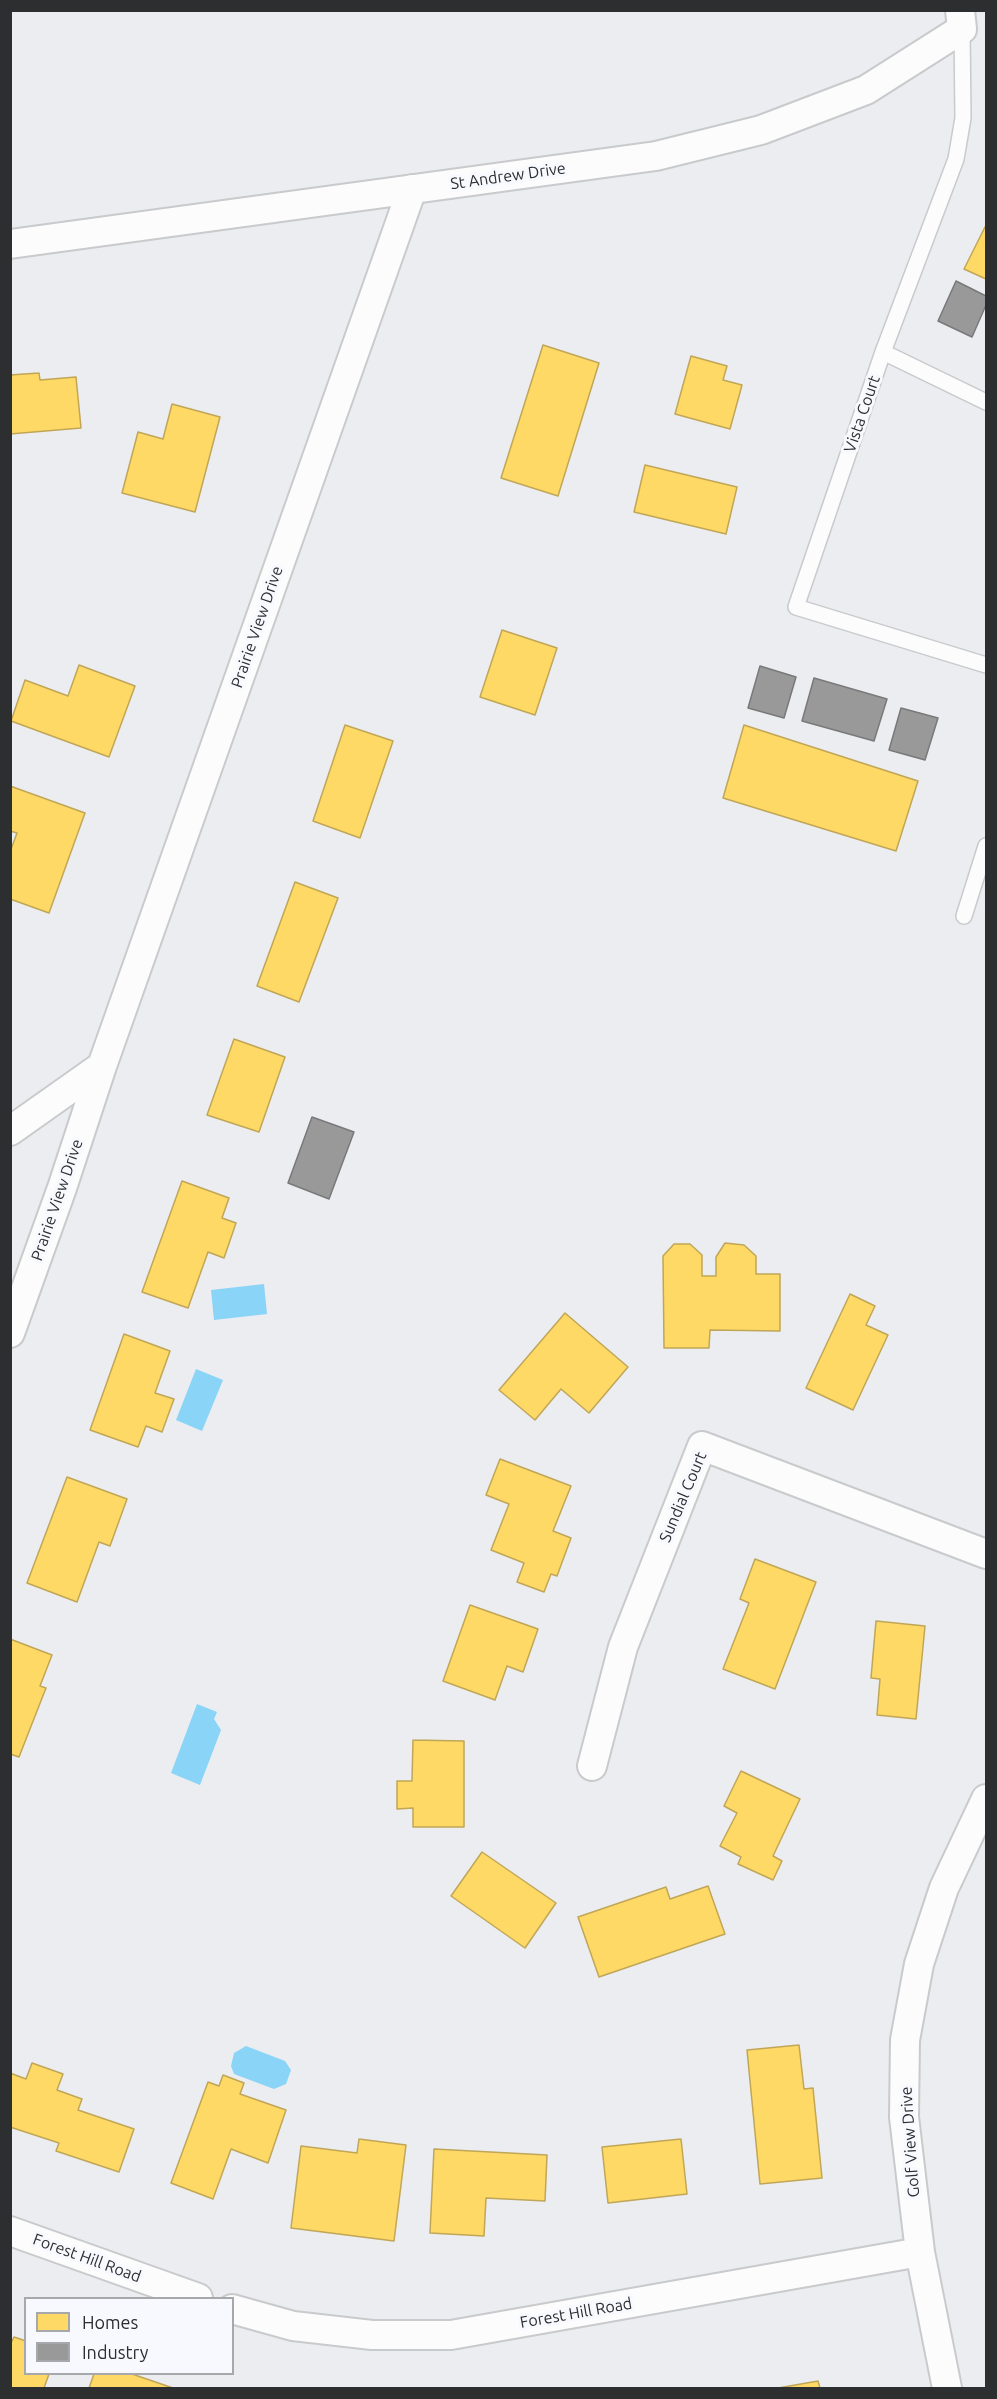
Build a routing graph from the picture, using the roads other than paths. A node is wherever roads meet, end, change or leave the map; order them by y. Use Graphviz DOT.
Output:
graph roads {
  1 [pos="961,20"];
  2 [pos="412,189"];
  3 [pos="10,244"];
  4 [pos="883,352"];
  5 [pos="987,402"];
  6 [pos="987,665"];
  7 [pos="987,846"];
  8 [pos="964,916"];
  9 [pos="102,1066"];
  10 [pos="10,1131"];
  11 [pos="10,1333"];
  12 [pos="987,1554"];
  13 [pos="592,1766"];
  14 [pos="987,1799"];
  15 [pos="10,2231"];
  16 [pos="920,2252"];
  17 [pos="195,2297"];
  18 [pos="234,2310"];
  19 [pos="946,2388"];
  1 -- 2 [label="street, St Andrew Drive"];
  1 -- 4 [label="lane, Vista Court"];
  2 -- 3 [label="street, St Andrew Drive"];
  2 -- 9 [label="street, Prairie View Drive"];
  4 -- 5 [label="lane"];
  4 -- 6 [label="lane, Vista Court"];
  7 -- 8 [label="lane"];
  9 -- 10 [label="street"];
  9 -- 11 [label="street, Prairie View Drive"];
  12 -- 13 [label="street, Sundial Court"];
  14 -- 16 [label="street, Golf View Drive"];
  15 -- 17 [label="street, Forest Hill Road"];
  16 -- 18 [label="street, Forest Hill Road"];
  16 -- 19 [label="street, Golf View Drive"];
}
